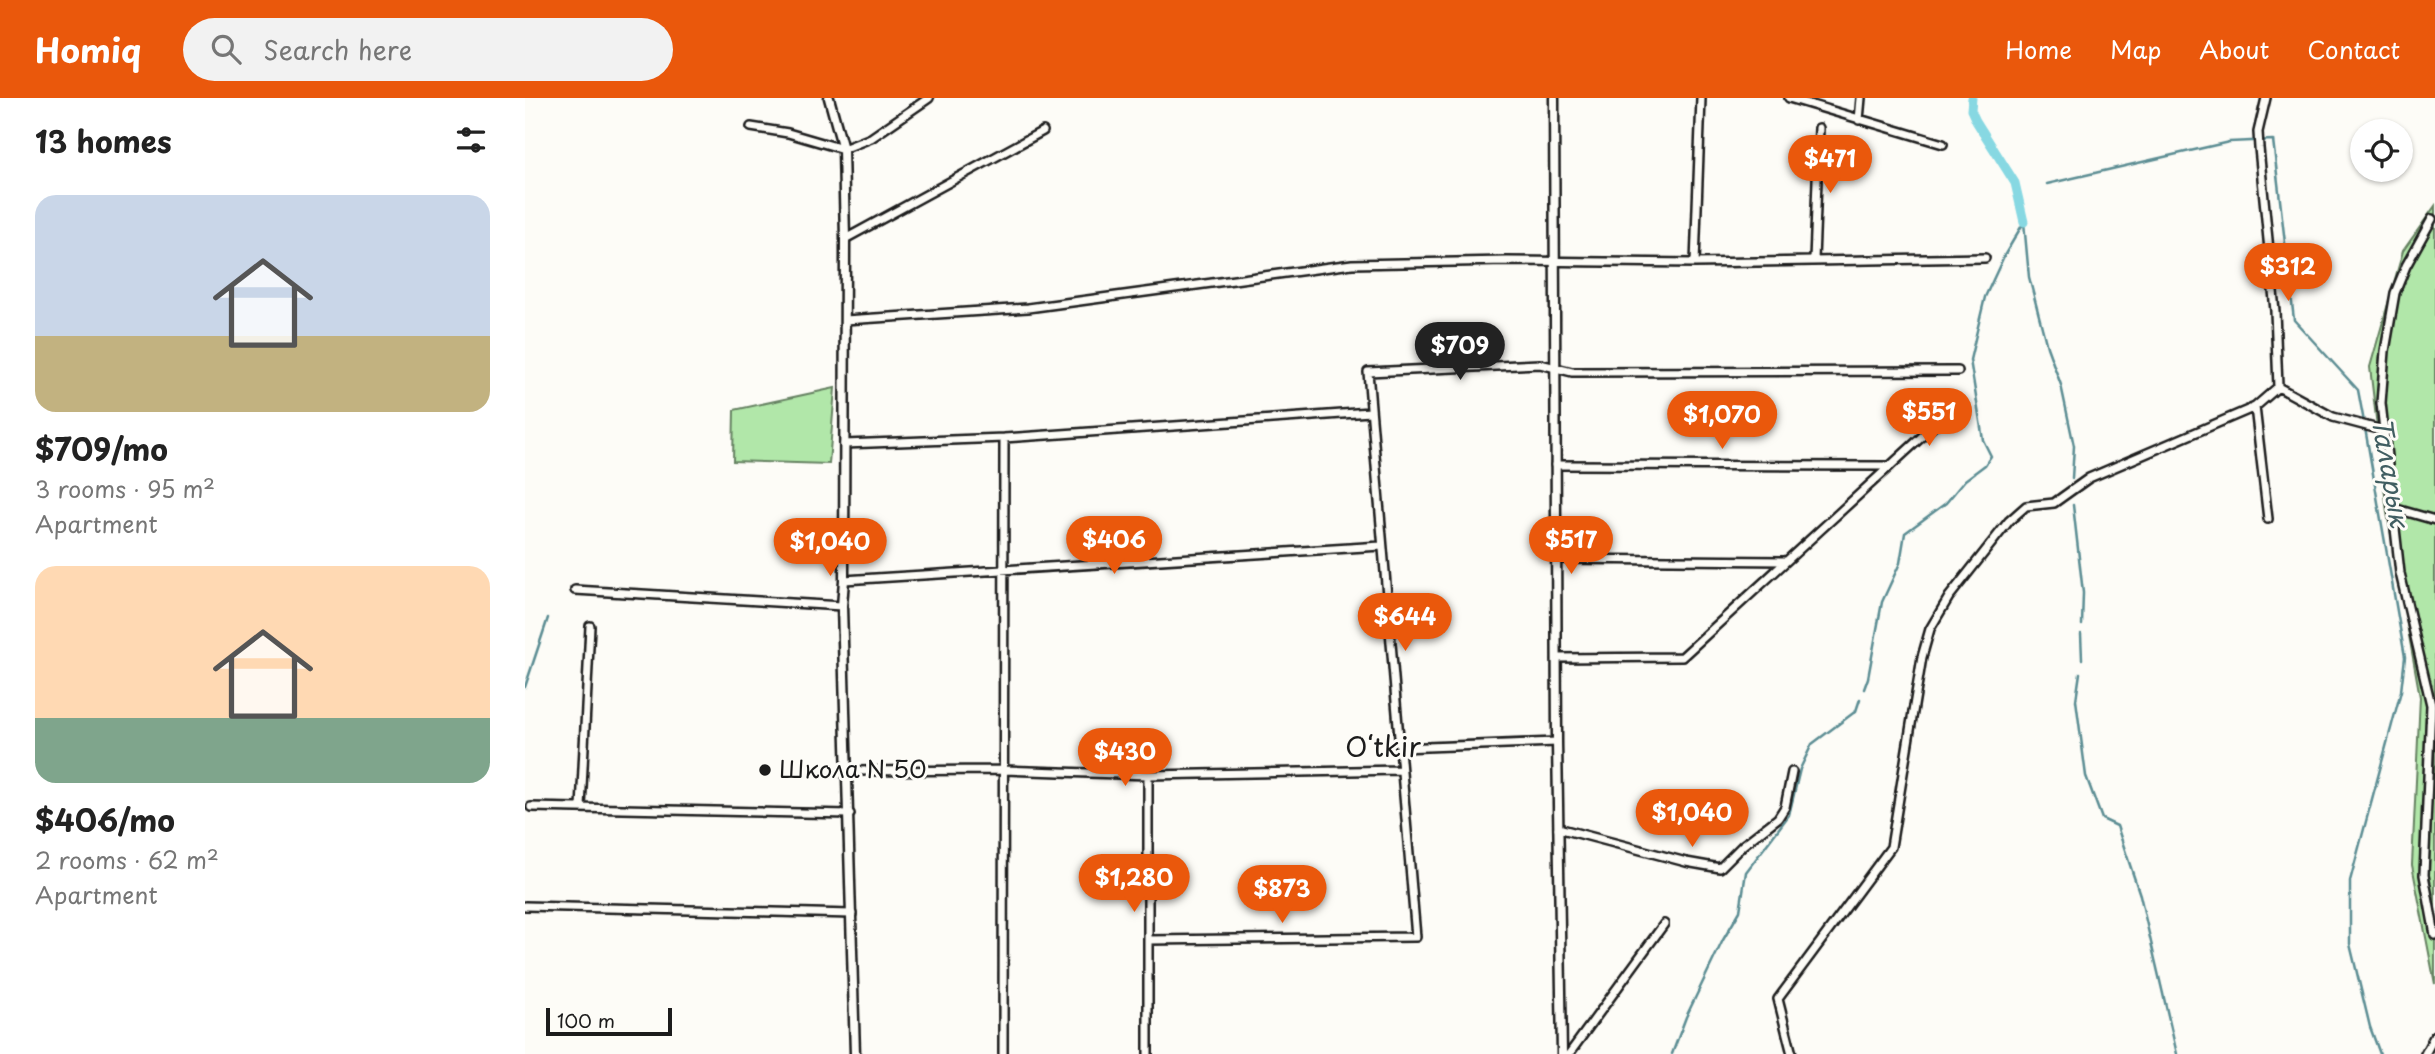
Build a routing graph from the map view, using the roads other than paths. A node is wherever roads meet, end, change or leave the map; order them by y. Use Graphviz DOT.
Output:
graph roads {
  1 [pos="828,98"];
  2 [pos="929,98"];
  3 [pos="1554,98"];
  4 [pos="1701,98"];
  5 [pos="1792,98"];
  6 [pos="1861,98"];
  7 [pos="2266,98"];
  8 [pos="1859,120"];
  9 [pos="751,127"];
  10 [pos="1819,128"];
  11 [pos="1043,131"];
  12 [pos="1943,144"];
  13 [pos="843,149"];
  14 [pos="2432,219"];
  15 [pos="845,239"];
  16 [pos="1985,258"];
  17 [pos="1814,260"];
  18 [pos="1554,261"];
  19 [pos="1695,264"];
  20 [pos="845,320"];
  21 [pos="1555,368"];
  22 [pos="1958,371"];
  23 [pos="2278,387"];
  24 [pos="2255,407"];
  25 [pos="1951,410"];
  26 [pos="1370,412"];
  27 [pos="2382,430"];
  28 [pos="1004,438"];
  29 [pos="844,444"];
  30 [pos="1555,465"];
  31 [pos="1889,466"];
  32 [pos="2393,508"];
  33 [pos="2268,519"];
  34 [pos="2435,520"];
  35 [pos="1381,546"];
  36 [pos="1557,559"];
  37 [pos="1785,561"];
  38 [pos="1004,569"];
  39 [pos="844,580"];
  40 [pos="575,590"];
  41 [pos="842,606"];
  42 [pos="590,626"];
  43 [pos="1557,658"];
  44 [pos="1557,742"];
  45 [pos="1400,748"];
  46 [pos="1004,770"];
  47 [pos="1401,770"];
  48 [pos="849,771"];
  49 [pos="1792,772"];
  50 [pos="1148,775"];
  51 [pos="531,807"];
  52 [pos="581,808"];
  53 [pos="850,814"];
  54 [pos="1559,828"];
  55 [pos="525,906"];
  56 [pos="852,914"];
  57 [pos="1664,924"];
  58 [pos="2435,935"];
  59 [pos="1148,940"];
  60 [pos="2435,1035"];
  61 [pos="855,1054"];
  62 [pos="1003,1054"];
  63 [pos="1148,1054"];
  64 [pos="1562,1054"];
  65 [pos="1569,1054"];
  66 [pos="1792,1054"];
  67 [pos="2425,1054"];
  1 -- 13 [label="street"];
  2 -- 13 [label="street"];
  3 -- 18 [label="street"];
  4 -- 19 [label="street"];
  5 -- 8 [label="street"];
  6 -- 8 [label="street"];
  7 -- 23 [label="street"];
  8 -- 12 [label="street"];
  9 -- 13 [label="street"];
  10 -- 17 [label="street"];
  11 -- 15 [label="street"];
  13 -- 15 [label="street"];
  14 -- 27 [label="street"];
  15 -- 20 [label="street"];
  16 -- 17 [label="street"];
  17 -- 19 [label="street"];
  18 -- 19 [label="street"];
  18 -- 20 [label="street"];
  18 -- 21 [label="street"];
  20 -- 29 [label="street"];
  21 -- 22 [label="street"];
  21 -- 26 [label="street"];
  21 -- 30 [label="street"];
  23 -- 24 [label="street"];
  23 -- 27 [label="street"];
  24 -- 33 [label="street"];
  24 -- 66 [label="street"];
  25 -- 31 [label="street"];
  26 -- 28 [label="street"];
  26 -- 35 [label="street"];
  27 -- 32 [label="street"];
  28 -- 29 [label="street"];
  28 -- 38 [label="street"];
  29 -- 39 [label="street"];
  30 -- 31 [label="street"];
  30 -- 36 [label="street"];
  31 -- 37 [label="street"];
  32 -- 34 [label="street"];
  32 -- 58 [label="street"];
  35 -- 38 [label="street"];
  35 -- 45 [label="street"];
  36 -- 37 [label="street"];
  36 -- 43 [label="street"];
  37 -- 43 [label="street"];
  38 -- 39 [label="street"];
  38 -- 46 [label="street"];
  39 -- 41 [label="street"];
  40 -- 41 [label="street"];
  41 -- 48 [label="street"];
  42 -- 52 [label="street"];
  43 -- 44 [label="street"];
  44 -- 45 [label="street"];
  44 -- 54 [label="street"];
  45 -- 47 [label="street"];
  46 -- 48 [label="street"];
  46 -- 50 [label="street"];
  46 -- 62 [label="street"];
  47 -- 50 [label="street"];
  47 -- 59 [label="street"];
  48 -- 53 [label="street"];
  49 -- 54 [label="street"];
  50 -- 59 [label="street"];
  51 -- 52 [label="street"];
  52 -- 53 [label="street"];
  53 -- 56 [label="street"];
  54 -- 64 [label="street"];
  55 -- 56 [label="street"];
  56 -- 61 [label="street"];
  57 -- 65 [label="street"];
  59 -- 63 [label="street"];
  60 -- 67 [label="street"];
}
